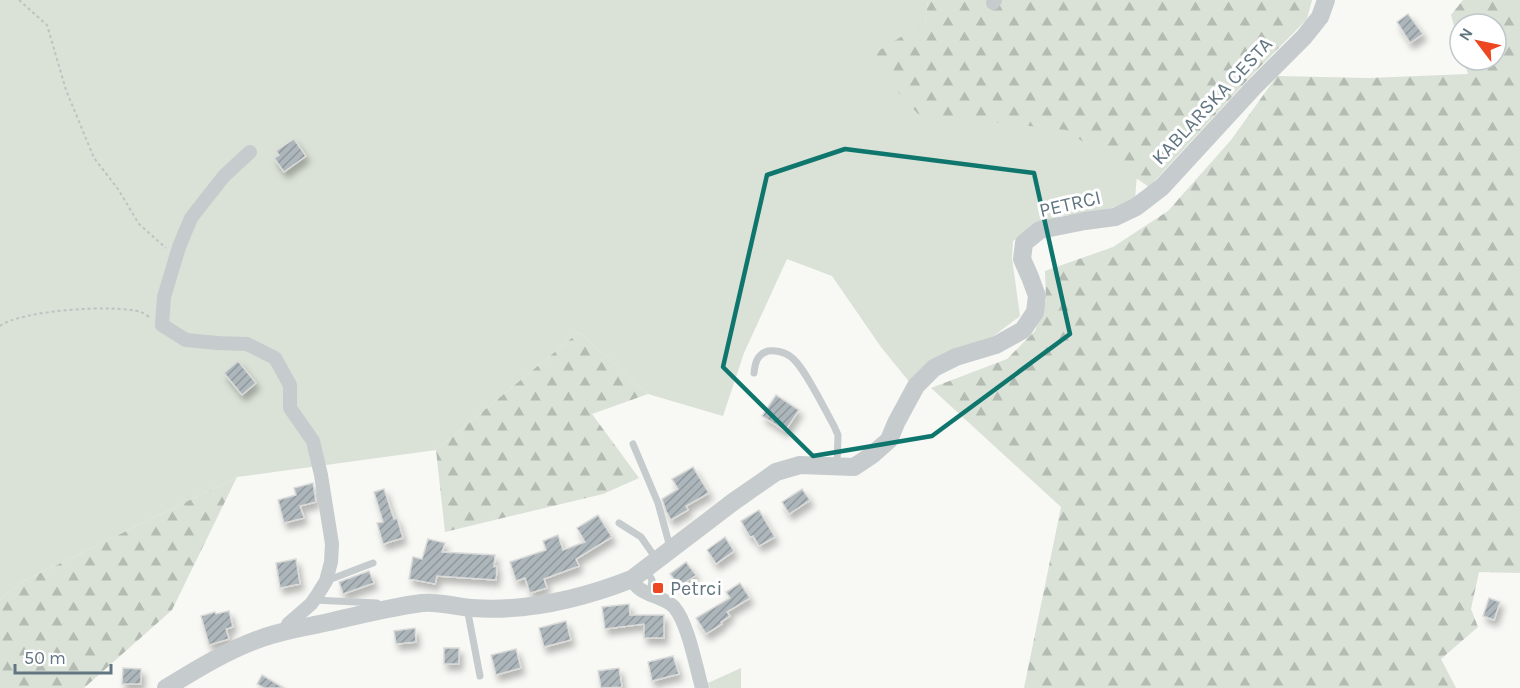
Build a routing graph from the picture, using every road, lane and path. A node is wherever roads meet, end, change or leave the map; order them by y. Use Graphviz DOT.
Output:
graph roads {
  1 [pos="19,0"];
  2 [pos="1326,0"];
  3 [pos="250,152"];
  4 [pos="1115,216"];
  5 [pos="176,257"];
  6 [pos="162,325"];
  7 [pos="0,326"];
  8 [pos="754,373"];
  9 [pos="633,444"];
  10 [pos="837,466"];
  11 [pos="618,523"];
  12 [pos="373,563"];
  13 [pos="651,564"];
  14 [pos="326,581"];
  15 [pos="314,600"];
  16 [pos="377,603"];
  17 [pos="467,608"];
  18 [pos="287,631"];
  19 [pos="480,676"];
  20 [pos="166,688"];
  21 [pos="702,688"];
  1 -- 5 [label="path"];
  2 -- 4 [label="street, KABLARSKA CESTA"];
  3 -- 5 [label="street"];
  4 -- 10 [label="street, PETRCI"];
  5 -- 6 [label="street"];
  6 -- 7 [label="path"];
  6 -- 14 [label="street"];
  8 -- 10 [label="lane"];
  9 -- 13 [label="lane"];
  10 -- 13 [label="street, PETRCI"];
  11 -- 13 [label="lane"];
  12 -- 14 [label="lane"];
  13 -- 17 [label="street, PETRCI"];
  13 -- 21 [label="street"];
  14 -- 15 [label="street"];
  15 -- 16 [label="lane"];
  15 -- 18 [label="street"];
  17 -- 18 [label="street, PETRCI"];
  17 -- 19 [label="lane"];
  18 -- 20 [label="street, PETRCI"];
}
